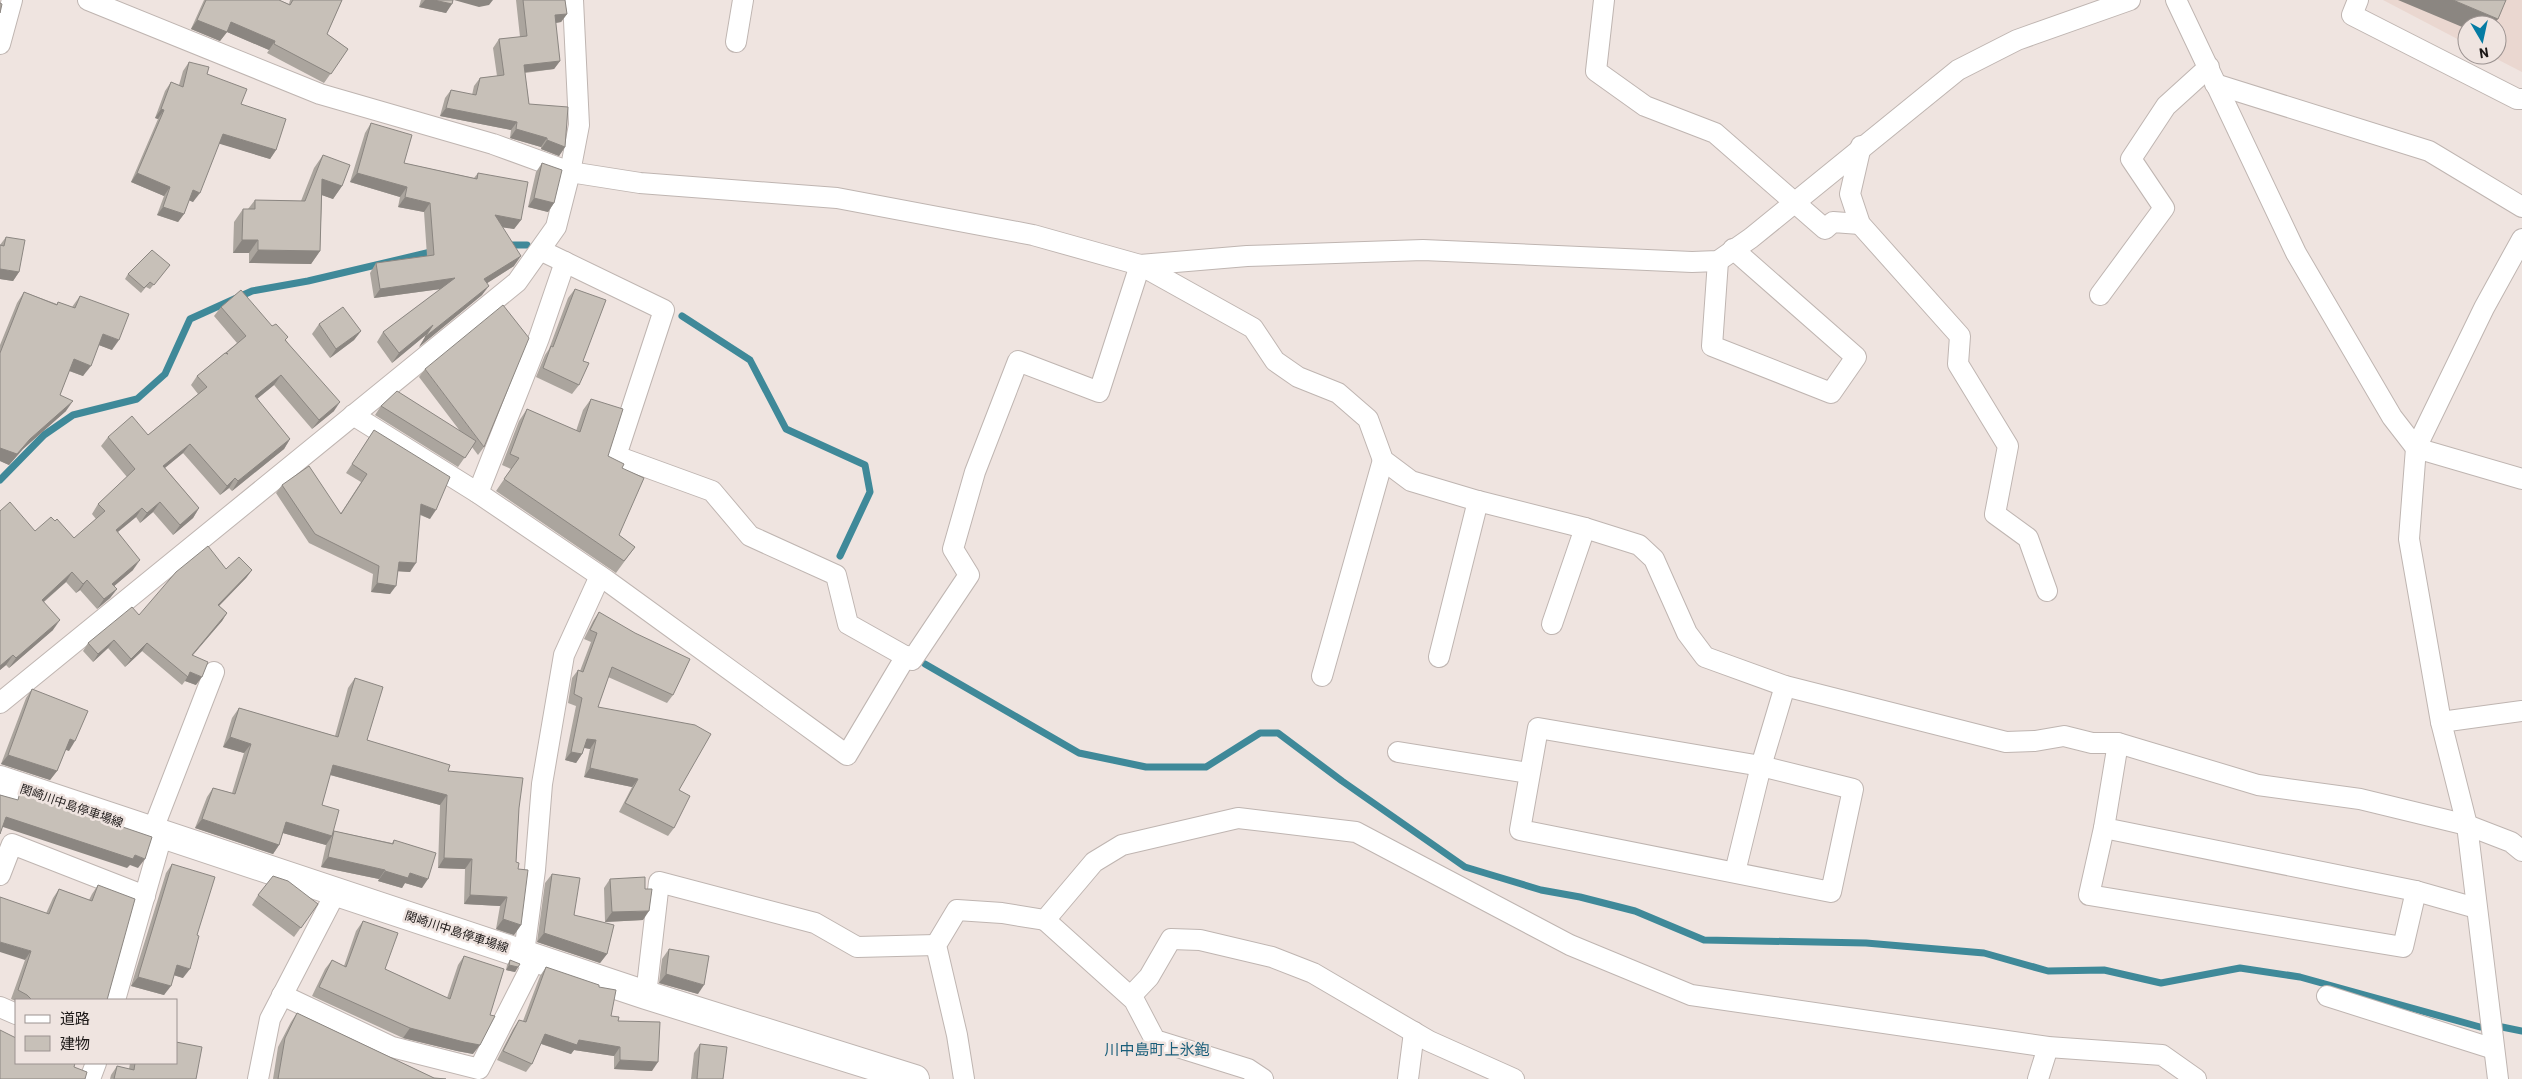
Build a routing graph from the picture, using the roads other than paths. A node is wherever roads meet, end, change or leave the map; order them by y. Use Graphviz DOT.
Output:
graph roads {
  1 [pos="12,0"];
  2 [pos="88,0"];
  3 [pos="573,0"];
  4 [pos="743,0"];
  5 [pos="1604,0"];
  6 [pos="2130,0"];
  7 [pos="2176,0"];
  8 [pos="2358,0"];
  9 [pos="111,4"];
  10 [pos="736,42"];
  11 [pos="0,44"];
  12 [pos="2212,76"];
  13 [pos="2522,99"];
  14 [pos="1862,146"];
  15 [pos="570,172"];
  16 [pos="1795,202"];
  17 [pos="2522,208"];
  18 [pos="1860,224"];
  19 [pos="2522,239"];
  20 [pos="540,250"];
  21 [pos="1726,255"];
  22 [pos="565,262"];
  23 [pos="1140,266"];
  24 [pos="2100,295"];
  25 [pos="353,416"];
  26 [pos="2416,448"];
  27 [pos="1383,460"];
  28 [pos="2522,479"];
  29 [pos="478,493"];
  30 [pos="1478,501"];
  31 [pos="1585,528"];
  32 [pos="600,576"];
  33 [pos="2048,591"];
  34 [pos="1552,624"];
  35 [pos="906,656"];
  36 [pos="1439,658"];
  37 [pos="214,672"];
  38 [pos="1322,676"];
  39 [pos="1785,686"];
  40 [pos="0,703"];
  41 [pos="2522,711"];
  42 [pos="2441,722"];
  43 [pos="2118,743"];
  44 [pos="1398,752"];
  45 [pos="1761,766"];
  46 [pos="1529,773"];
  47 [pos="0,780"];
  48 [pos="2467,825"];
  49 [pos="2104,828"];
  50 [pos="157,834"];
  51 [pos="2522,850"];
  52 [pos="1735,872"];
  53 [pos="0,875"];
  54 [pos="2416,891"];
  55 [pos="336,892"];
  56 [pos="145,896"];
  57 [pos="2476,908"];
  58 [pos="1045,920"];
  59 [pos="936,945"];
  60 [pos="530,955"];
  61 [pos="282,995"];
  62 [pos="646,995"];
  63 [pos="1131,996"];
  64 [pos="2327,996"];
  65 [pos="115,999"];
  66 [pos="0,1007"];
  67 [pos="15,1014"];
  68 [pos="1414,1032"];
  69 [pos="2048,1047"];
  70 [pos="2494,1049"];
  71 [pos="96,1064"];
  72 [pos="90,1079"];
  73 [pos="258,1079"];
  74 [pos="916,1079"];
  75 [pos="964,1079"];
  76 [pos="1263,1079"];
  77 [pos="1408,1079"];
  78 [pos="1514,1079"];
  79 [pos="2038,1079"];
  80 [pos="2196,1079"];
  81 [pos="2498,1079"];
  1 -- 11 [label="street"];
  2 -- 9 [label="street"];
  3 -- 15 [label="street"];
  4 -- 10 [label="street"];
  5 -- 16 [label="street"];
  6 -- 14 [label="street"];
  7 -- 12 [label="street"];
  8 -- 13 [label="street"];
  9 -- 15 [label="street"];
  12 -- 17 [label="street"];
  12 -- 24 [label="street"];
  12 -- 26 [label="street"];
  14 -- 16 [label="street"];
  14 -- 18 [label="street"];
  15 -- 20 [label="street"];
  15 -- 23 [label="street"];
  16 -- 18 [label="street"];
  16 -- 21 [label="street"];
  18 -- 33 [label="street"];
  19 -- 26 [label="street"];
  20 -- 22 [label="street"];
  20 -- 25 [label="street"];
  21 -- 21 [label="street"];
  21 -- 23 [label="street"];
  22 -- 29 [label="street"];
  22 -- 35 [label="street"];
  23 -- 27 [label="street"];
  23 -- 35 [label="street"];
  25 -- 29 [label="street"];
  25 -- 40 [label="street"];
  26 -- 28 [label="street"];
  26 -- 42 [label="street"];
  27 -- 30 [label="street"];
  27 -- 38 [label="street"];
  29 -- 32 [label="street"];
  30 -- 31 [label="street"];
  30 -- 36 [label="street"];
  31 -- 34 [label="street"];
  31 -- 39 [label="street"];
  32 -- 35 [label="street"];
  32 -- 60 [label="street"];
  37 -- 50 [label="street"];
  39 -- 43 [label="street"];
  39 -- 45 [label="street"];
  41 -- 42 [label="street"];
  42 -- 48 [label="street"];
  43 -- 48 [label="street"];
  43 -- 49 [label="street"];
  44 -- 46 [label="street"];
  45 -- 46 [label="street"];
  45 -- 52 [label="street"];
  45 -- 52 [label="street"];
  46 -- 52 [label="street"];
  47 -- 50 [label="main road, 関崎川中島停車場線"];
  48 -- 51 [label="street"];
  48 -- 57 [label="street"];
  49 -- 54 [label="street"];
  49 -- 54 [label="street"];
  50 -- 55 [label="main road, 関崎川中島停車場線"];
  50 -- 56 [label="street"];
  53 -- 56 [label="street"];
  54 -- 57 [label="street"];
  55 -- 60 [label="main road, 関崎川中島停車場線"];
  55 -- 61 [label="street"];
  56 -- 65 [label="street"];
  57 -- 70 [label="street"];
  58 -- 59 [label="street"];
  58 -- 63 [label="street"];
  58 -- 69 [label="street"];
  59 -- 62 [label="street"];
  59 -- 75 [label="street"];
  60 -- 61 [label="street"];
  60 -- 62 [label="main road, 関崎川中島停車場線"];
  61 -- 73 [label="street"];
  62 -- 74 [label="main road, 関崎川中島停車場線"];
  63 -- 68 [label="street"];
  63 -- 76 [label="street"];
  64 -- 70 [label="street"];
  66 -- 67 [label="street"];
  68 -- 77 [label="street"];
  68 -- 78 [label="street"];
  69 -- 79 [label="street"];
  69 -- 80 [label="street"];
  70 -- 81 [label="street"];
  71 -- 72 [label="street"];
}
